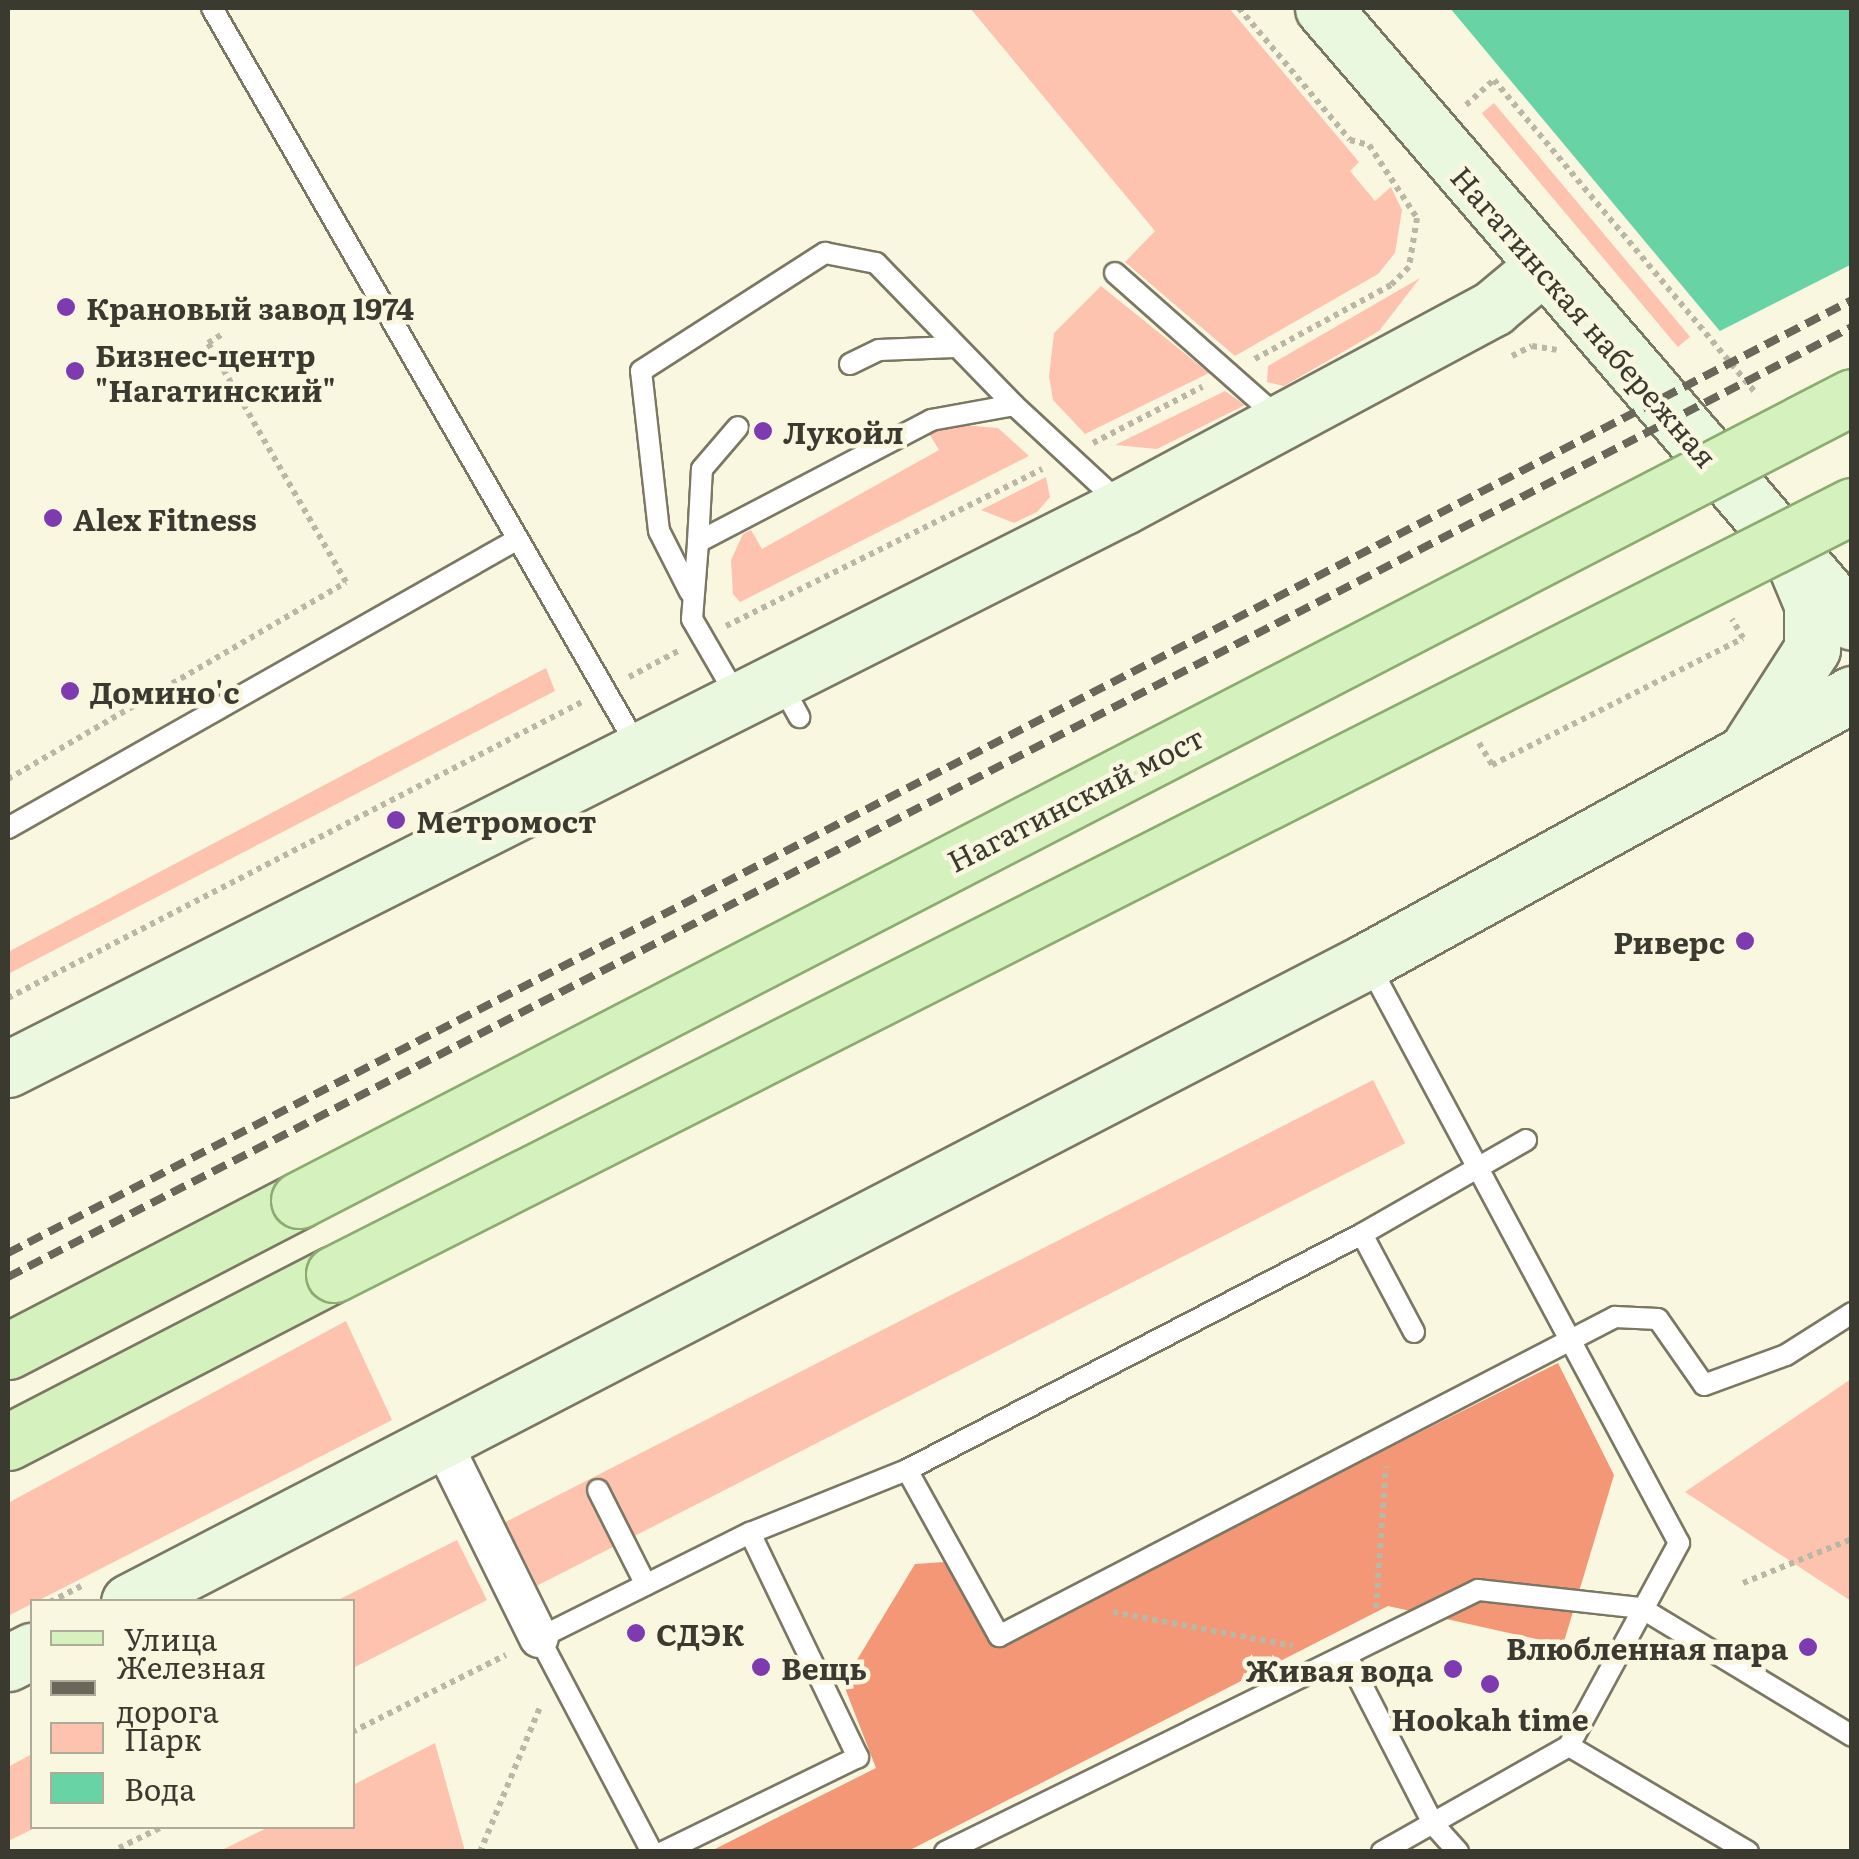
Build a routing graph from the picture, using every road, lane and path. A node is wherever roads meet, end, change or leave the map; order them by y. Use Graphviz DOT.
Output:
graph roads {
  1 [pos="212,8"];
  2 [pos="1240,8"];
  3 [pos="1322,8"];
  4 [pos="1494,80"];
  5 [pos="1541,268"];
  6 [pos="1115,273"];
  7 [pos="224,334"];
  8 [pos="954,346"];
  9 [pos="1574,353"];
  10 [pos="1497,363"];
  11 [pos="850,364"];
  12 [pos="1228,374"];
  13 [pos="1852,397"];
  14 [pos="1762,402"];
  15 [pos="1014,405"];
  16 [pos="1284,422"];
  17 [pos="738,427"];
  18 [pos="1069,456"];
  19 [pos="1124,506"];
  20 [pos="1852,506"];
  21 [pos="518,539"];
  22 [pos="698,542"];
  23 [pos="1792,554"];
  24 [pos="690,592"];
  25 [pos="1724,604"];
  26 [pos="1852,622"];
  27 [pos="703,638"];
  28 [pos="606,689"];
  29 [pos="1852,694"];
  30 [pos="770,696"];
  31 [pos="1474,734"];
  32 [pos="637,746"];
  33 [pos="1744,754"];
  34 [pos="8,779"];
  35 [pos="8,828"];
  36 [pos="1368,962"];
  37 [pos="8,998"];
  38 [pos="8,1069"];
  39 [pos="1526,1140"];
  40 [pos="1475,1169"];
  41 [pos="1362,1234"];
  42 [pos="1852,1313"];
  43 [pos="1414,1332"];
  44 [pos="1566,1341"];
  45 [pos="8,1352"];
  46 [pos="1388,1434"];
  47 [pos="440,1438"];
  48 [pos="8,1442"];
  49 [pos="907,1470"];
  50 [pos="598,1490"];
  51 [pos="750,1533"];
  52 [pos="1852,1539"];
  53 [pos="1743,1583"];
  54 [pos="646,1585"];
  55 [pos="135,1599"];
  56 [pos="1060,1604"];
  57 [pos="1641,1608"];
  58 [pos="1374,1644"];
  59 [pos="30,1652"];
  60 [pos="547,1654"];
  61 [pos="1348,1658"];
  62 [pos="8,1664"];
  63 [pos="355,1731"];
  64 [pos="1852,1736"];
  65 [pos="1569,1746"];
  66 [pos="1434,1825"];
  67 [pos="158,1829"];
  68 [pos="118,1848"];
  69 [pos="103,1852"];
  70 [pos="130,1852"];
  71 [pos="480,1852"];
  72 [pos="652,1852"];
  73 [pos="662,1852"];
  74 [pos="945,1852"];
  75 [pos="1382,1852"];
  76 [pos="1458,1852"];
  77 [pos="1748,1852"];
  1 -- 21 [label="lane"];
  2 -- 12 [label="path"];
  3 -- 5 [label="main road, Нагатинская набережная"];
  4 -- 14 [label="path"];
  5 -- 16 [label="main road"];
  5 -- 23 [label="main road, Нагатинская набережная"];
  6 -- 12 [label="lane"];
  7 -- 34 [label="path"];
  8 -- 11 [label="lane"];
  8 -- 15 [label="lane"];
  8 -- 24 [label="lane"];
  9 -- 10 [label="path"];
  12 -- 16 [label="lane"];
  12 -- 18 [label="path"];
  13 -- 45 [label="main road, Нагатинский мост, bridge"];
  15 -- 18 [label="lane"];
  15 -- 22 [label="lane"];
  16 -- 19 [label="main road"];
  17 -- 22 [label="lane"];
  18 -- 19 [label="lane"];
  18 -- 27 [label="path"];
  19 -- 30 [label="main road"];
  20 -- 48 [label="main road, bridge"];
  21 -- 28 [label="lane"];
  21 -- 35 [label="lane"];
  22 -- 24 [label="lane"];
  23 -- 26 [label="main road, Нагатинская набережная"];
  23 -- 33 [label="main road"];
  24 -- 27 [label="lane"];
  25 -- 31 [label="path"];
  27 -- 28 [label="path"];
  27 -- 30 [label="lane"];
  28 -- 32 [label="lane"];
  28 -- 37 [label="path"];
  29 -- 33 [label="main road"];
  30 -- 32 [label="main road"];
  32 -- 38 [label="main road"];
  33 -- 36 [label="main road"];
  36 -- 40 [label="lane"];
  36 -- 47 [label="main road"];
  39 -- 40 [label="lane"];
  40 -- 41 [label="lane"];
  40 -- 44 [label="lane"];
  41 -- 43 [label="lane"];
  41 -- 49 [label="lane"];
  42 -- 44 [label="lane"];
  44 -- 46 [label="lane"];
  44 -- 57 [label="lane"];
  46 -- 56 [label="lane"];
  46 -- 58 [label="path"];
  47 -- 55 [label="main road"];
  47 -- 60 [label="street"];
  49 -- 51 [label="lane"];
  49 -- 56 [label="lane"];
  50 -- 54 [label="lane"];
  51 -- 54 [label="lane"];
  51 -- 73 [label="lane"];
  52 -- 53 [label="path"];
  54 -- 60 [label="lane"];
  56 -- 61 [label="path"];
  57 -- 58 [label="lane"];
  57 -- 64 [label="lane"];
  57 -- 65 [label="lane"];
  58 -- 61 [label="lane"];
  59 -- 62 [label="main road"];
  60 -- 63 [label="path"];
  60 -- 71 [label="path"];
  60 -- 72 [label="lane"];
  61 -- 66 [label="lane"];
  61 -- 74 [label="lane"];
  65 -- 66 [label="lane"];
  65 -- 77 [label="lane"];
  66 -- 75 [label="lane"];
  66 -- 76 [label="lane"];
  67 -- 68 [label="path"];
  68 -- 69 [label="path"];
  68 -- 70 [label="path"];
}
